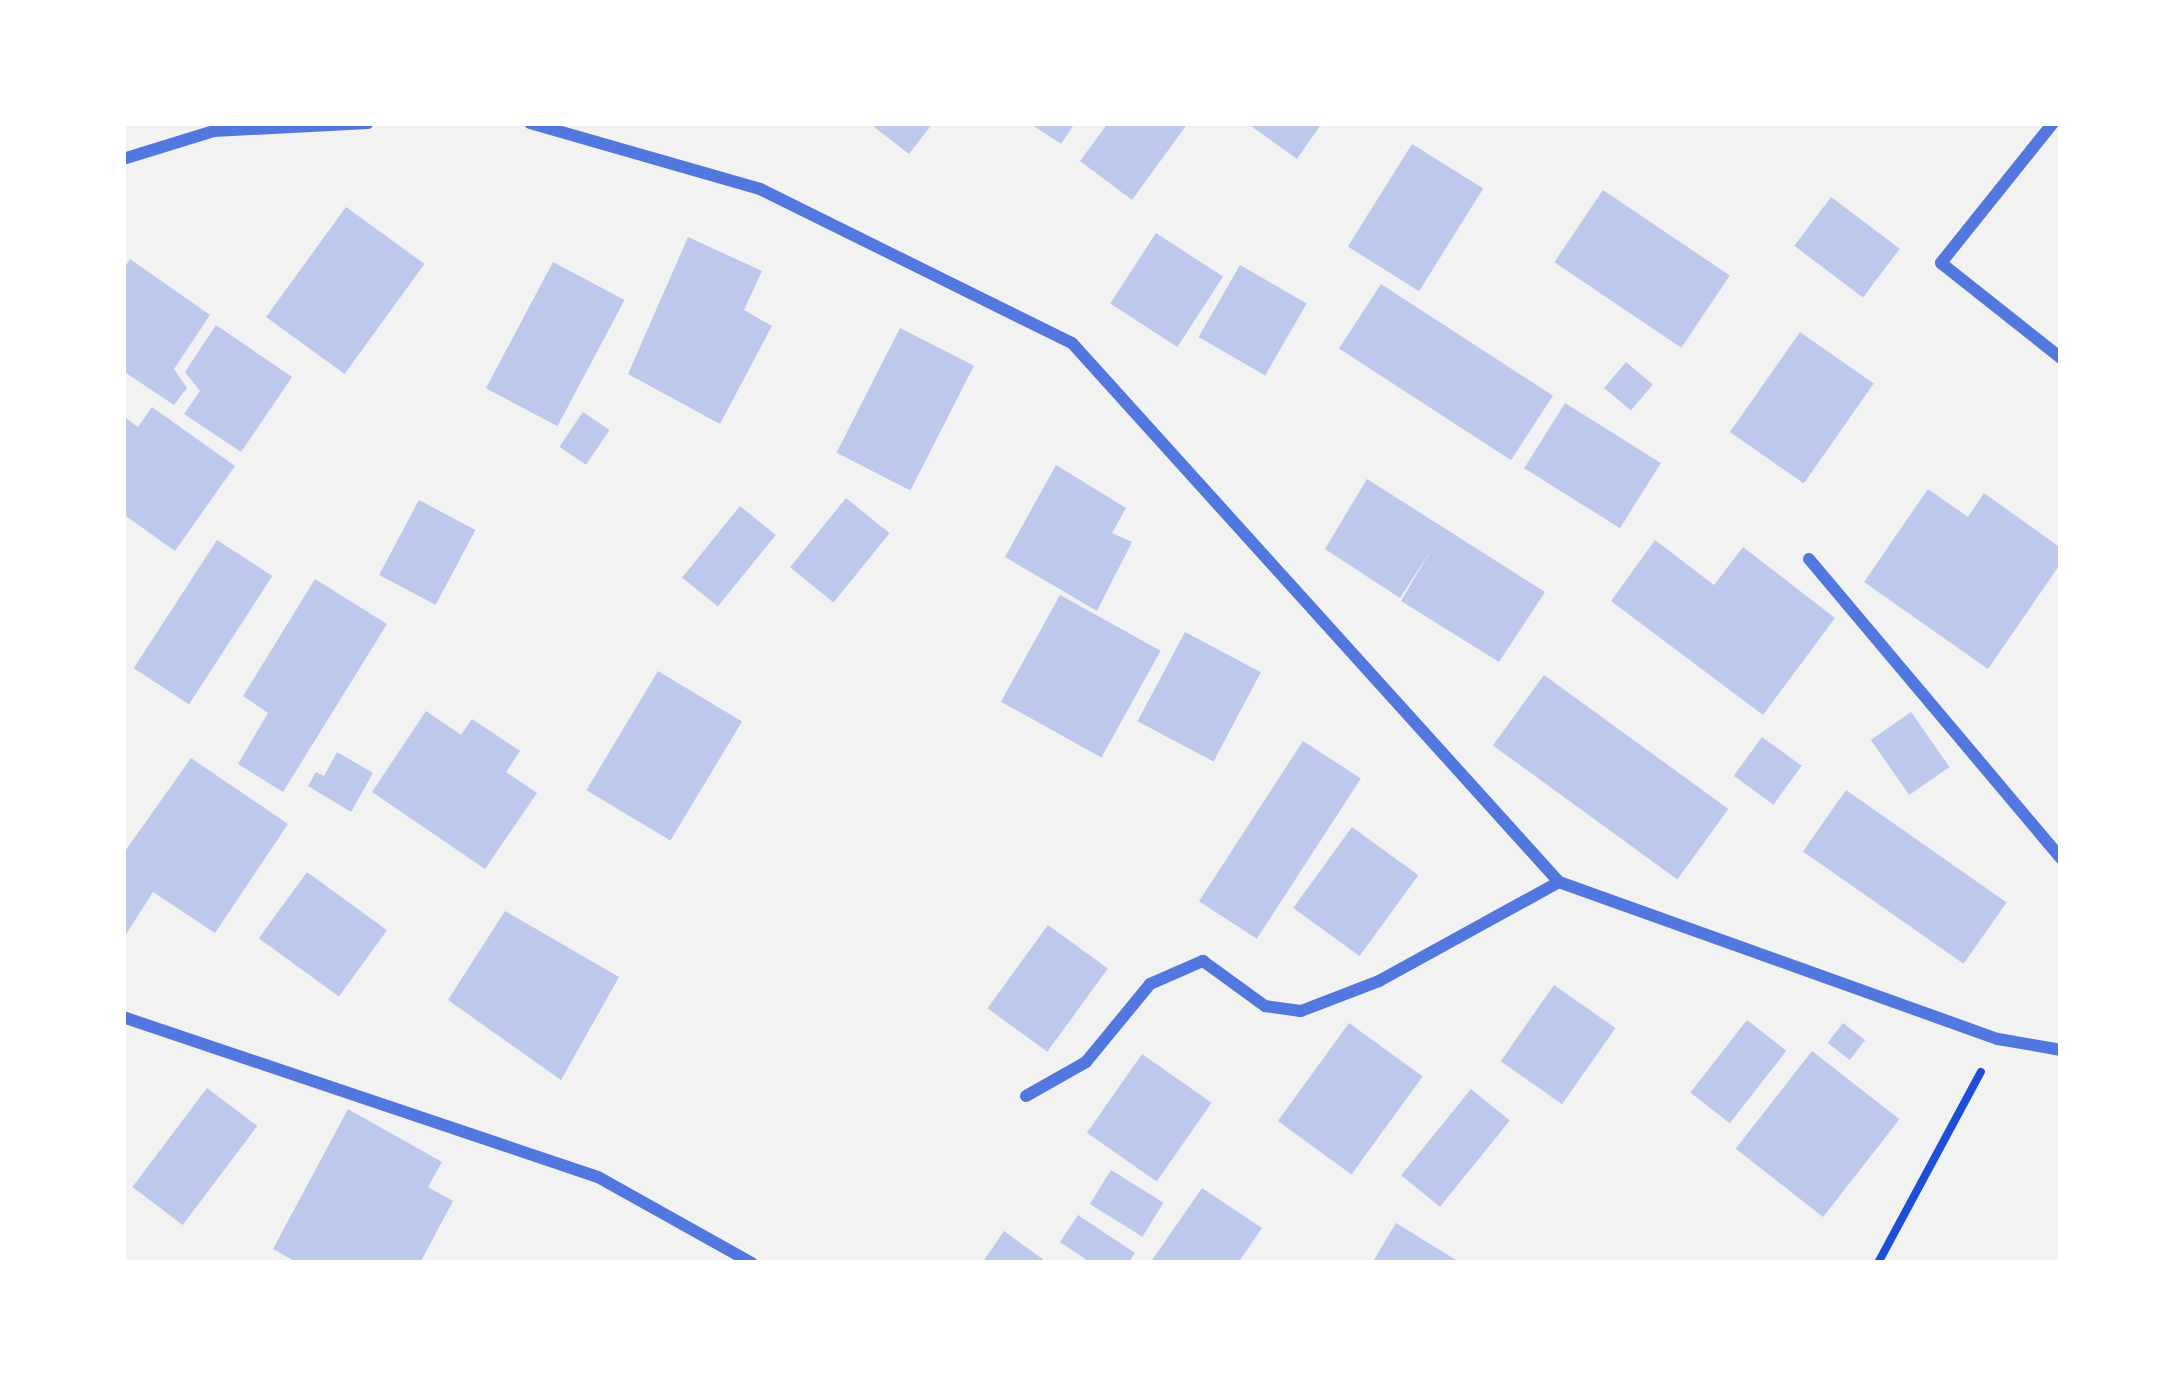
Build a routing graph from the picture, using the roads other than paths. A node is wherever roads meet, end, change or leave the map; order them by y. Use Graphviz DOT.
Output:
graph roads {
  1 [pos="368,123"];
  2 [pos="530,123"];
  3 [pos="2053,123"];
  4 [pos="123,159"];
  5 [pos="2061,358"];
  6 [pos="1809,559"];
  7 [pos="2061,858"];
  8 [pos="1559,882"];
  9 [pos="123,1017"];
  10 [pos="2061,1050"];
  11 [pos="1025,1096"];
  12 [pos="752,1263"];
  1 -- 4 [label="street"];
  2 -- 8 [label="street"];
  3 -- 5 [label="street"];
  6 -- 7 [label="street"];
  8 -- 10 [label="street"];
  8 -- 11 [label="street"];
  9 -- 12 [label="street"];
}
